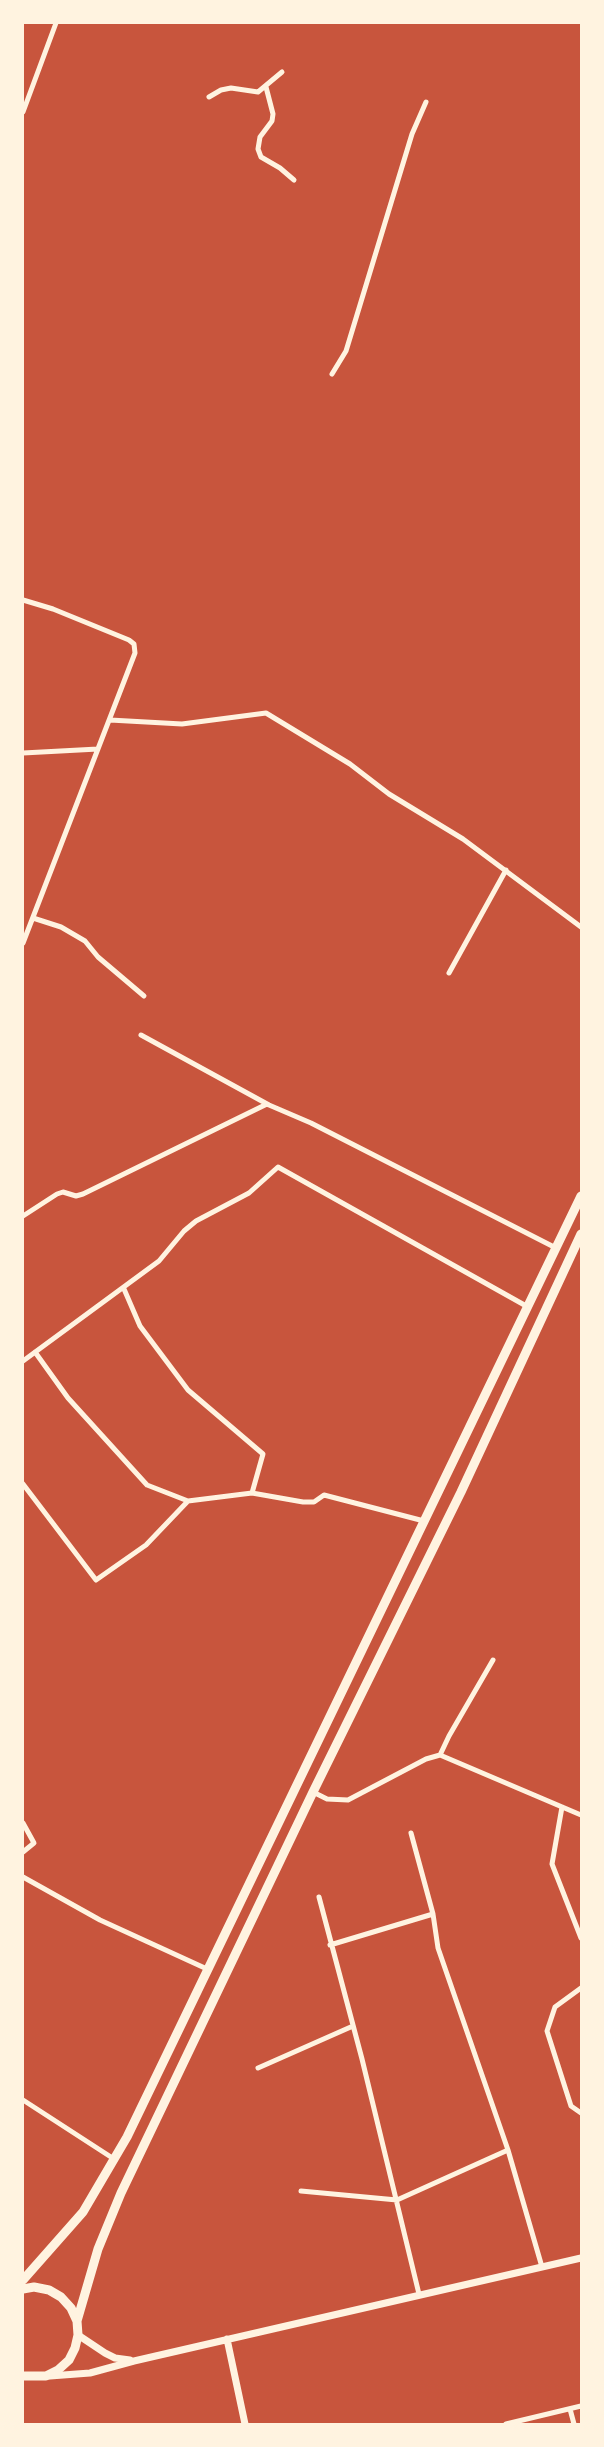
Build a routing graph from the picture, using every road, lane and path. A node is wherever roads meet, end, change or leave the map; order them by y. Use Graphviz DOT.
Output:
graph roads {
  1 [pos="56,23"];
  2 [pos="282,72"];
  3 [pos="266,87"];
  4 [pos="209,97"];
  5 [pos="426,103"];
  6 [pos="23,111"];
  7 [pos="294,180"];
  8 [pos="332,374"];
  9 [pos="23,600"];
  10 [pos="110,720"];
  11 [pos="98,749"];
  12 [pos="23,753"];
  13 [pos="506,870"];
  14 [pos="33,918"];
  15 [pos="581,927"];
  16 [pos="23,943"];
  17 [pos="449,973"];
  18 [pos="144,996"];
  19 [pos="141,1035"];
  20 [pos="267,1104"];
  21 [pos="581,1196"];
  22 [pos="23,1216"];
  23 [pos="581,1234"];
  24 [pos="556,1248"];
  25 [pos="124,1289"];
  26 [pos="528,1307"];
  27 [pos="35,1352"];
  28 [pos="23,1361"];
  29 [pos="23,1484"];
  30 [pos="252,1493"];
  31 [pos="25,1494"];
  32 [pos="188,1501"];
  33 [pos="424,1521"];
  34 [pos="493,1660"];
  35 [pos="440,1755"];
  36 [pos="313,1792"];
  37 [pos="562,1807"];
  38 [pos="581,1815"];
  39 [pos="23,1823"];
  40 [pos="411,1833"];
  41 [pos="23,1853"];
  42 [pos="23,1877"];
  43 [pos="318,1897"];
  44 [pos="433,1914"];
  45 [pos="581,1938"];
  46 [pos="330,1945"];
  47 [pos="208,1970"];
  48 [pos="581,1988"];
  49 [pos="353,2026"];
  50 [pos="258,2068"];
  51 [pos="23,2100"];
  52 [pos="581,2113"];
  53 [pos="508,2150"];
  54 [pos="115,2160"];
  55 [pos="301,2191"];
  56 [pos="397,2200"];
  57 [pos="581,2258"];
  58 [pos="542,2267"];
  59 [pos="23,2280"];
  60 [pos="23,2289"];
  61 [pos="419,2294"];
  62 [pos="77,2321"];
  63 [pos="78,2335"];
  64 [pos="227,2339"];
  65 [pos="134,2361"];
  66 [pos="41,2377"];
  67 [pos="23,2379"];
  68 [pos="581,2406"];
  69 [pos="570,2409"];
  70 [pos="245,2424"];
  71 [pos="506,2424"];
  72 [pos="574,2424"];
  1 -- 6 [label="street"];
  2 -- 3 [label="street"];
  3 -- 4 [label="street"];
  3 -- 7 [label="street"];
  5 -- 8 [label="street"];
  9 -- 10 [label="street"];
  10 -- 11 [label="street"];
  10 -- 13 [label="street"];
  11 -- 12 [label="street"];
  11 -- 14 [label="street"];
  13 -- 15 [label="street"];
  13 -- 17 [label="street"];
  14 -- 16 [label="street"];
  14 -- 18 [label="street"];
  19 -- 20 [label="street"];
  20 -- 22 [label="street"];
  20 -- 24 [label="street"];
  21 -- 24 [label="main road"];
  23 -- 36 [label="main road"];
  24 -- 26 [label="main road"];
  25 -- 26 [label="street"];
  25 -- 27 [label="street"];
  25 -- 30 [label="street"];
  26 -- 33 [label="main road"];
  27 -- 28 [label="street"];
  27 -- 32 [label="street"];
  29 -- 31 [label="street"];
  30 -- 32 [label="street"];
  30 -- 33 [label="street"];
  31 -- 32 [label="street"];
  33 -- 47 [label="main road"];
  34 -- 35 [label="street"];
  35 -- 36 [label="street"];
  35 -- 37 [label="street"];
  36 -- 62 [label="main road"];
  37 -- 38 [label="street"];
  37 -- 45 [label="street"];
  39 -- 41 [label="street"];
  40 -- 44 [label="street"];
  42 -- 47 [label="street"];
  43 -- 46 [label="street"];
  44 -- 46 [label="street"];
  44 -- 53 [label="street"];
  46 -- 49 [label="street"];
  47 -- 54 [label="main road"];
  48 -- 52 [label="street"];
  49 -- 50 [label="street"];
  49 -- 56 [label="street"];
  51 -- 54 [label="street"];
  53 -- 56 [label="street"];
  53 -- 58 [label="street"];
  54 -- 59 [label="main road"];
  55 -- 56 [label="street"];
  56 -- 61 [label="street"];
  57 -- 58 [label="street"];
  58 -- 61 [label="street"];
  60 -- 62 [label="main road"];
  61 -- 64 [label="street"];
  62 -- 63 [label="main road"];
  63 -- 65 [label="street"];
  63 -- 66 [label="main road"];
  64 -- 65 [label="street"];
  64 -- 70 [label="street"];
  65 -- 66 [label="street"];
  66 -- 67 [label="main road"];
  68 -- 69 [label="street"];
  69 -- 71 [label="street"];
  69 -- 72 [label="street"];
}
